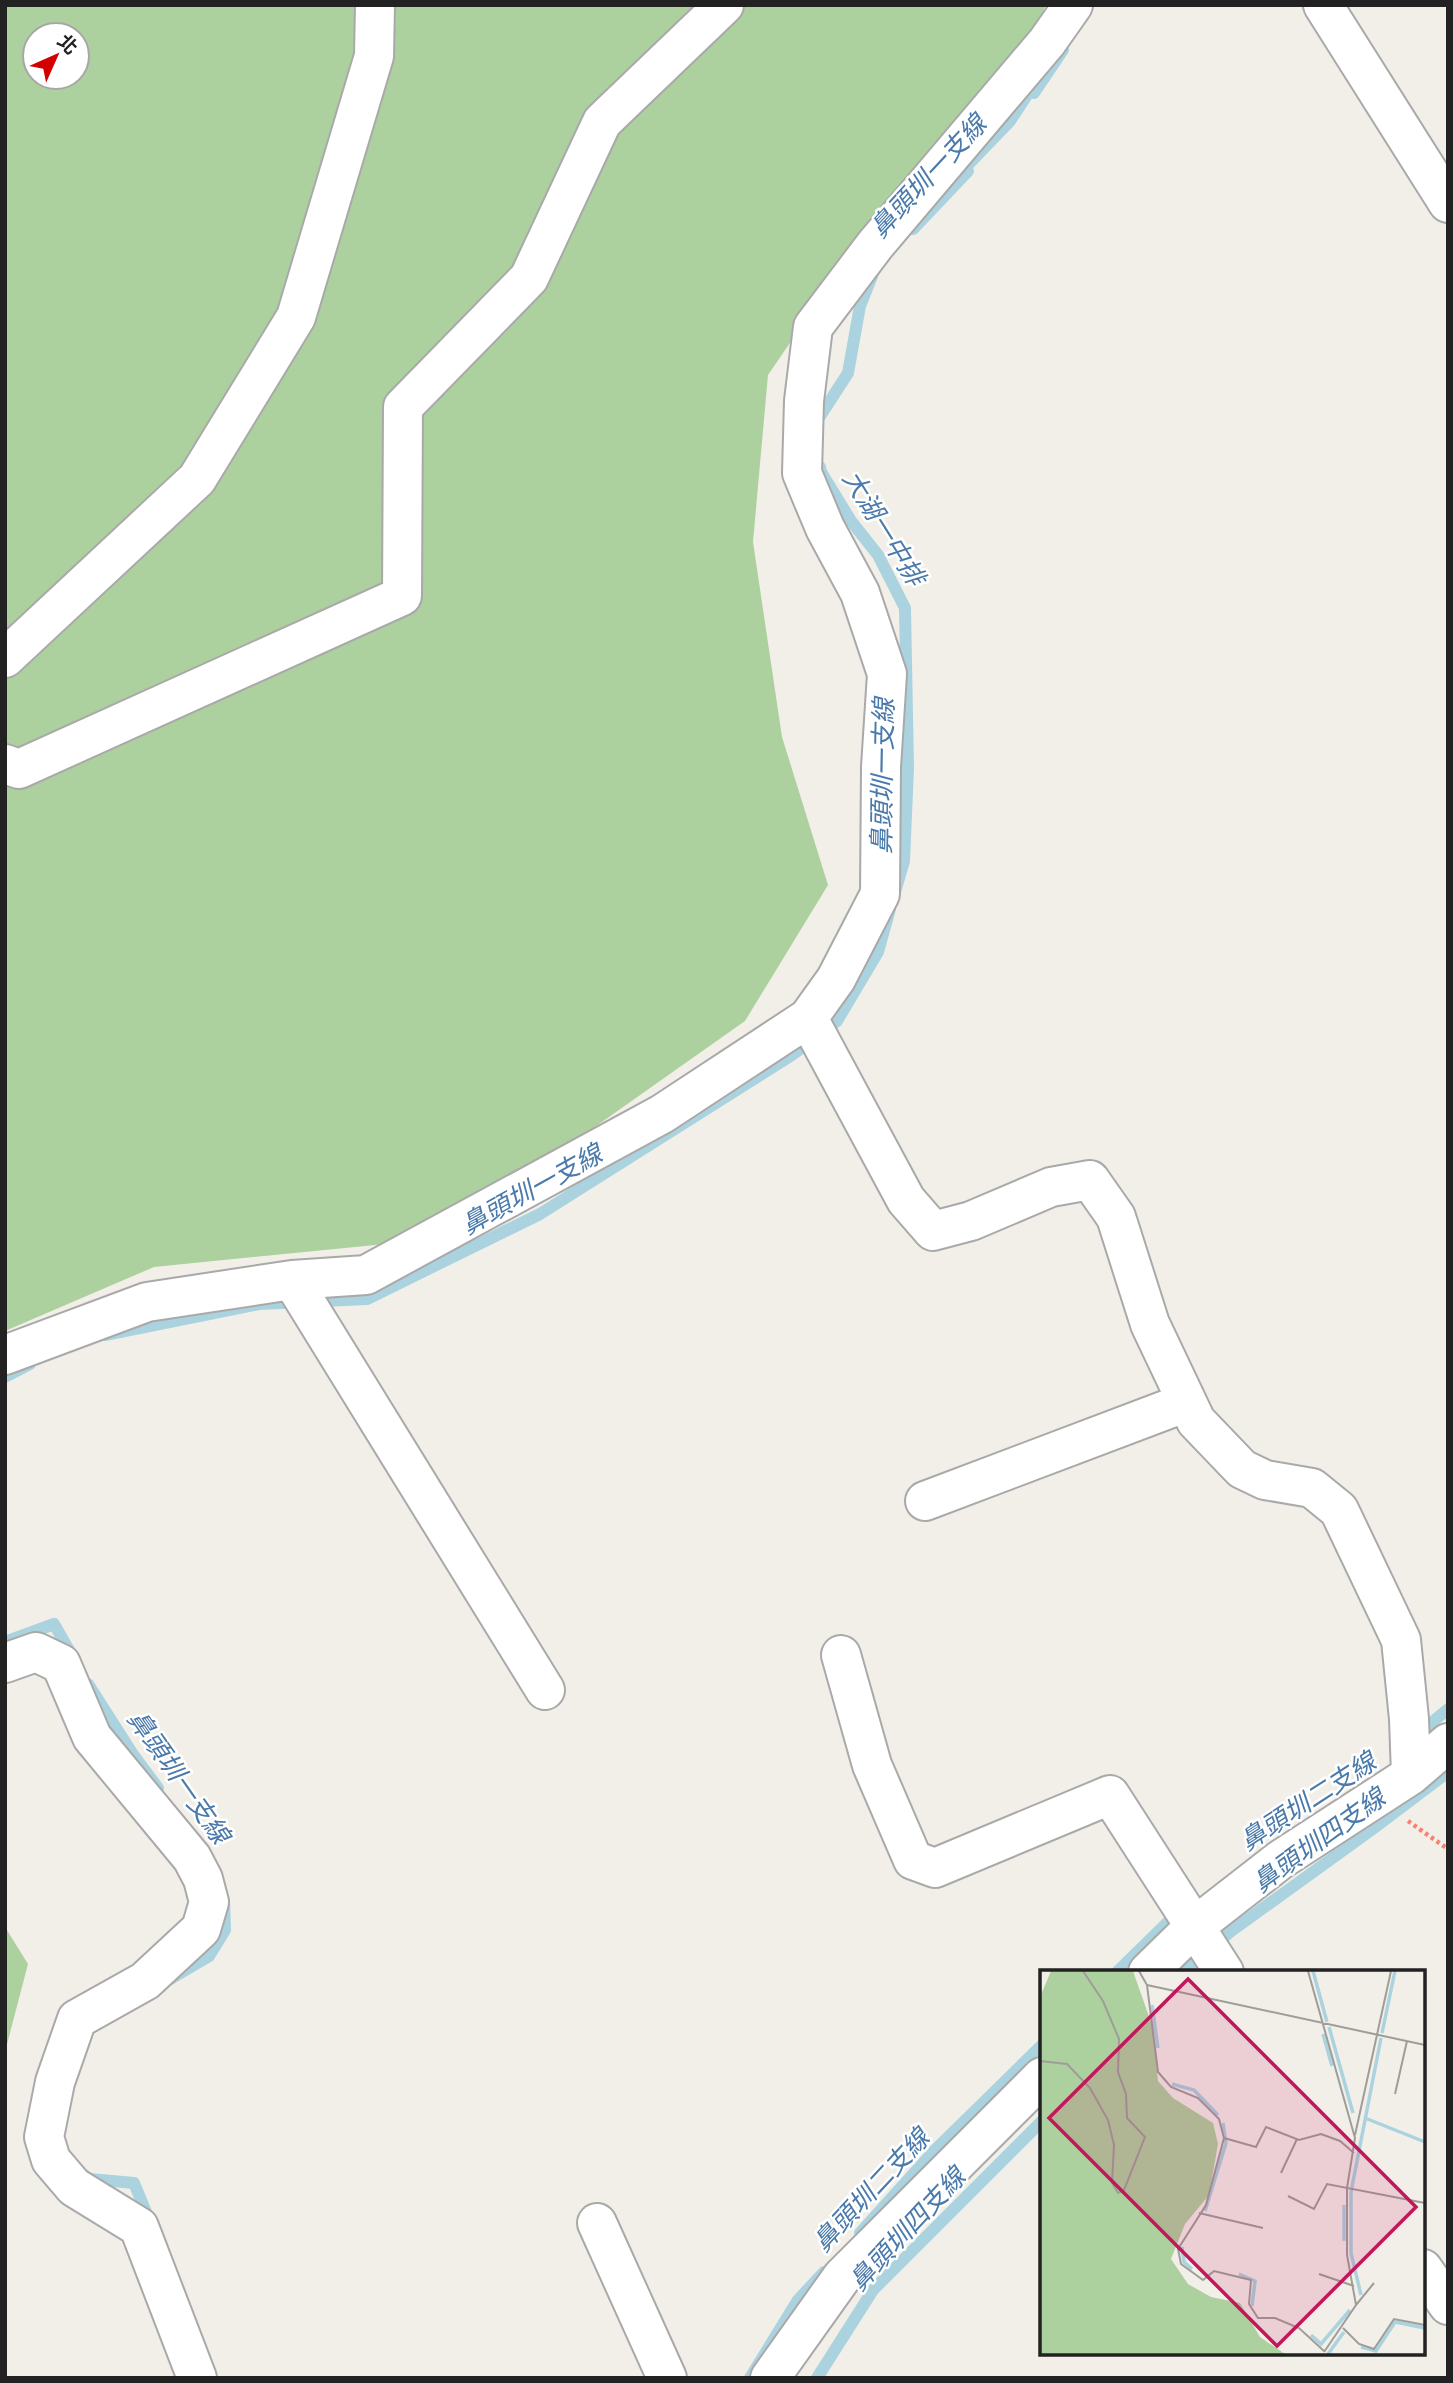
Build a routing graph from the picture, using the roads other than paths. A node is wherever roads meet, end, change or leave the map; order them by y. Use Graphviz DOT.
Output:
graph roads {
  1 [pos="374,5"];
  2 [pos="724,5"];
  3 [pos="1073,5"];
  4 [pos="1323,5"];
  5 [pos="1448,203"];
  6 [pos="5,657"];
  7 [pos="5,764"];
  8 [pos="808,1018"];
  9 [pos="292,1280"];
  10 [pos="5,1355"];
  11 [pos="1187,1402"];
  12 [pos="925,1501"];
  13 [pos="841,1655"];
  14 [pos="5,1663"];
  15 [pos="545,1690"];
  16 [pos="1448,1743"];
  17 [pos="1411,1776"];
  18 [pos="1194,1927"];
  19 [pos="1150,1970"];
  20 [pos="1223,1970"];
  21 [pos="1040,2079"];
  22 [pos="597,2223"];
  23 [pos="1425,2272"];
  24 [pos="1448,2305"];
  25 [pos="197,2378"];
  26 [pos="667,2378"];
  27 [pos="770,2378"];
  1 -- 6 [label="street"];
  2 -- 7 [label="street"];
  3 -- 8 [label="street"];
  4 -- 5 [label="street"];
  8 -- 9 [label="street"];
  8 -- 11 [label="street"];
  9 -- 10 [label="street"];
  9 -- 15 [label="street"];
  11 -- 12 [label="street"];
  11 -- 17 [label="street"];
  13 -- 18 [label="street"];
  14 -- 25 [label="street"];
  16 -- 17 [label="street"];
  17 -- 18 [label="street"];
  18 -- 19 [label="street"];
  18 -- 20 [label="street"];
  21 -- 27 [label="street"];
  22 -- 26 [label="street"];
  23 -- 24 [label="street"];
}
